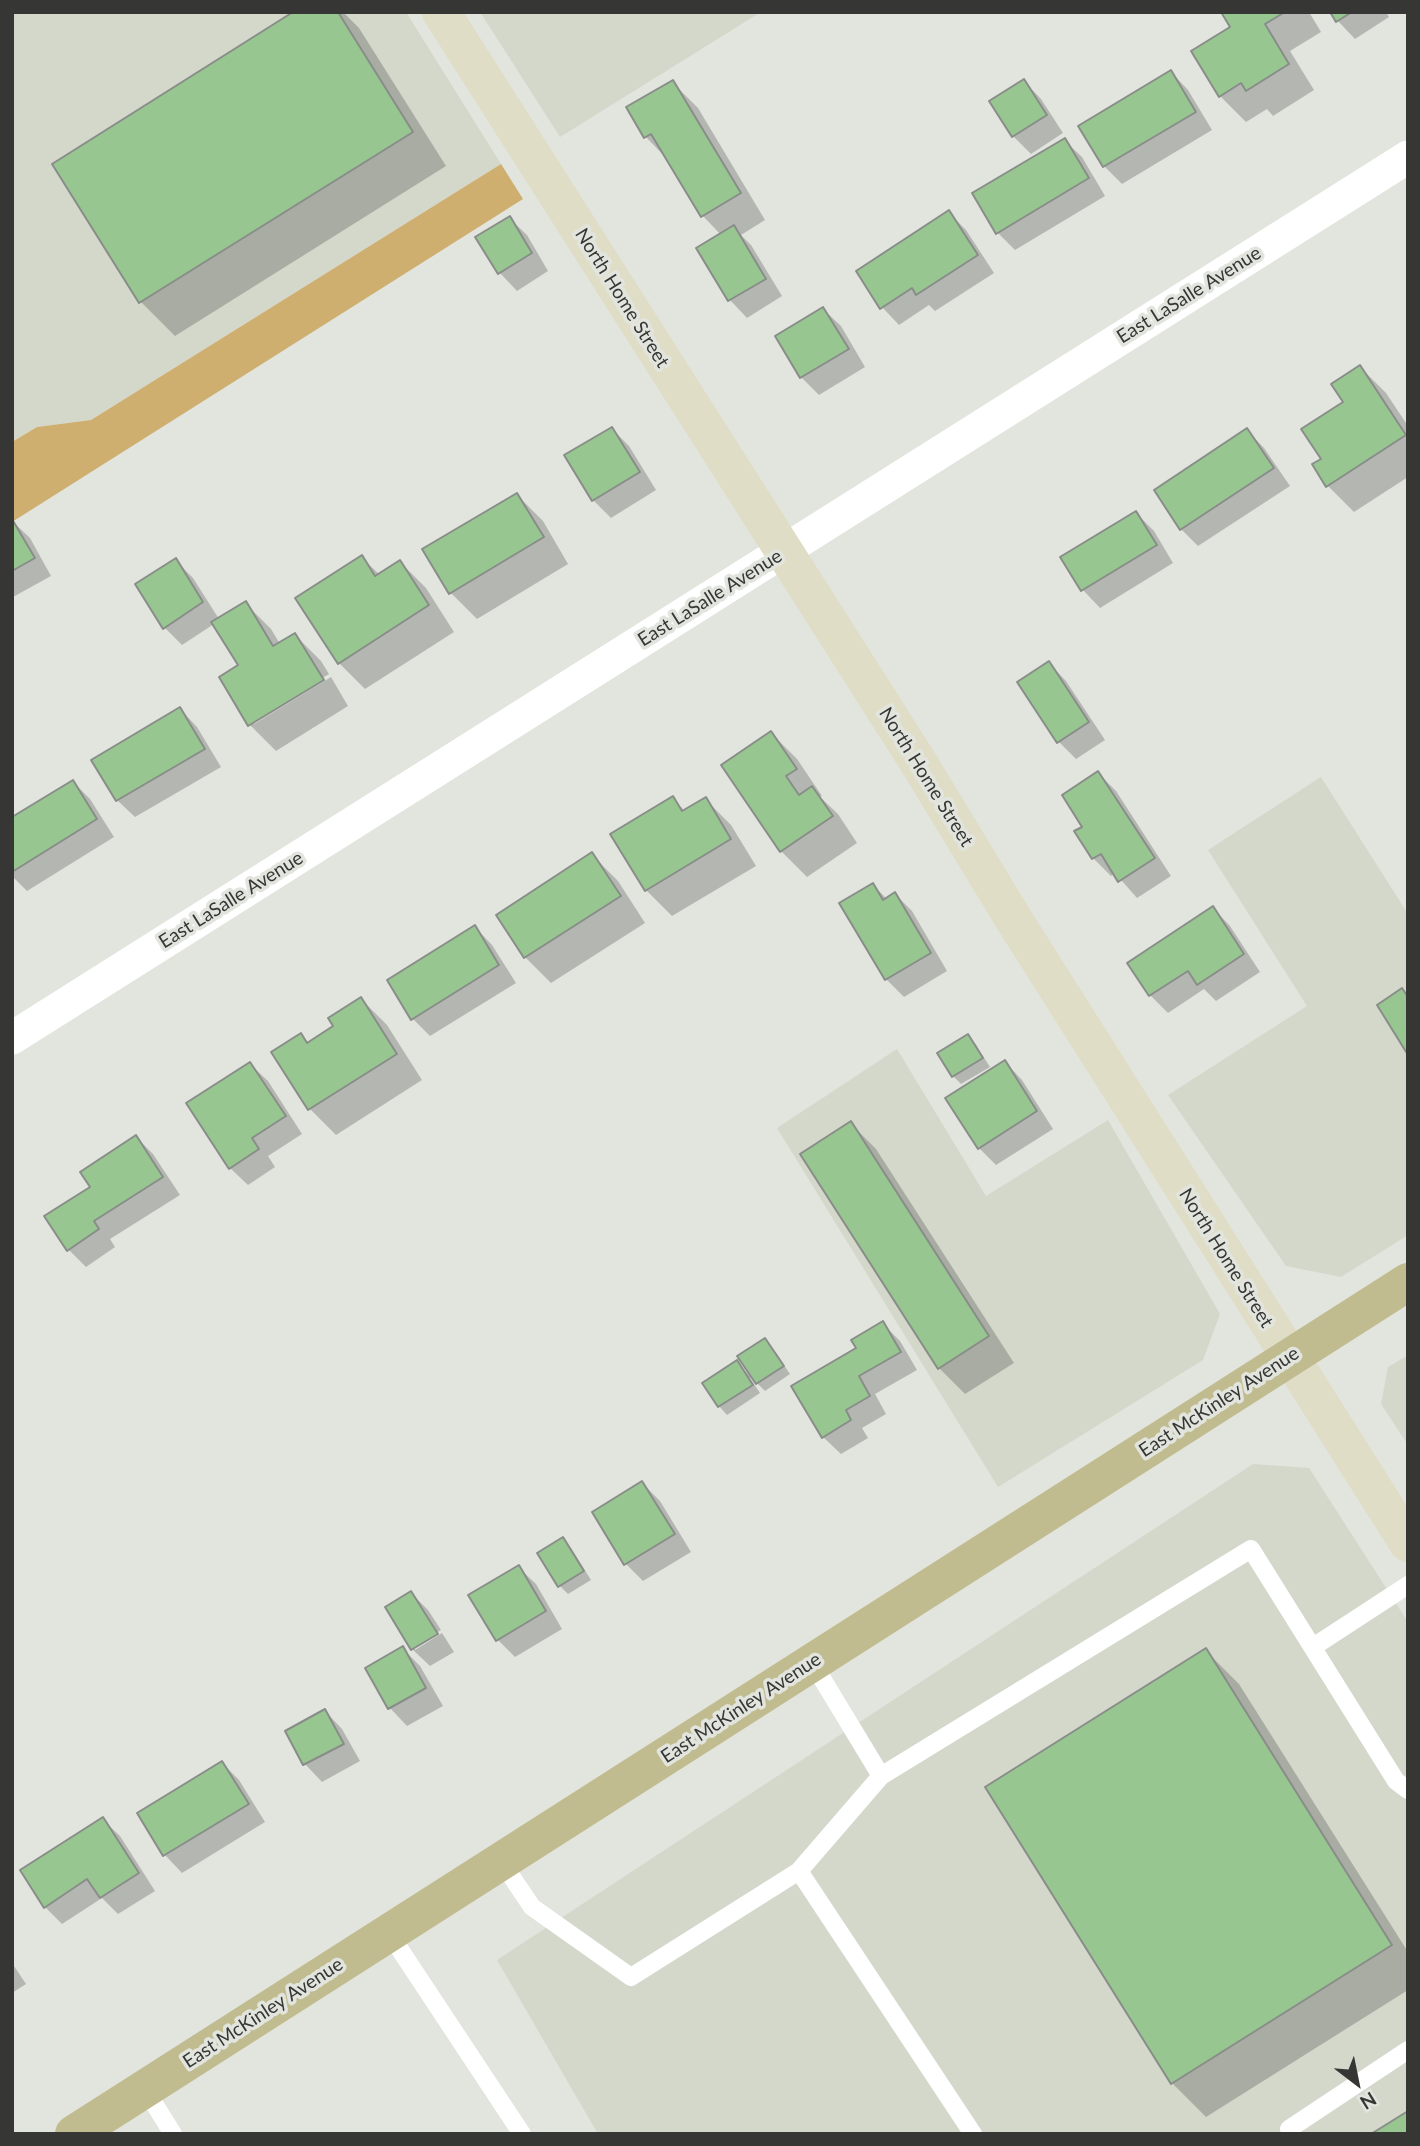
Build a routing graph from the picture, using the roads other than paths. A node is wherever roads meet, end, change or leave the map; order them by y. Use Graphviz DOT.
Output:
graph roads {
  1 [pos="441,12"];
  2 [pos="1408,157"];
  3 [pos="783,552"];
  4 [pos="12,1038"];
  5 [pos="1408,1282"];
  6 [pos="1289,1357"];
  7 [pos="1408,1543"];
  8 [pos="1408,1585"];
  9 [pos="1313,1647"];
  10 [pos="812,1662"];
  11 [pos="881,1776"];
  12 [pos="1404,1782"];
  13 [pos="501,1861"];
  14 [pos="799,1871"];
  15 [pos="389,1933"];
  16 [pos="1408,2050"];
  17 [pos="145,2089"];
  18 [pos="1288,2132"];
  19 [pos="75,2134"];
  20 [pos="173,2134"];
  21 [pos="522,2134"];
  22 [pos="973,2134"];
  1 -- 3 [label="street, North Home Street"];
  2 -- 3 [label="street, East LaSalle Avenue"];
  3 -- 4 [label="street, East LaSalle Avenue"];
  3 -- 6 [label="street, North Home Street"];
  5 -- 6 [label="main road, East McKinley Avenue"];
  6 -- 7 [label="street, North Home Street"];
  6 -- 10 [label="main road, East McKinley Avenue"];
  8 -- 9 [label="lane"];
  9 -- 11 [label="lane"];
  9 -- 12 [label="lane"];
  10 -- 11 [label="lane"];
  10 -- 13 [label="main road, East McKinley Avenue"];
  11 -- 14 [label="lane"];
  13 -- 14 [label="lane"];
  13 -- 15 [label="main road, East McKinley Avenue"];
  14 -- 22 [label="lane"];
  15 -- 17 [label="main road, East McKinley Avenue"];
  15 -- 21 [label="lane"];
  16 -- 18 [label="lane"];
  17 -- 19 [label="main road, East McKinley Avenue"];
  17 -- 20 [label="lane"];
}
